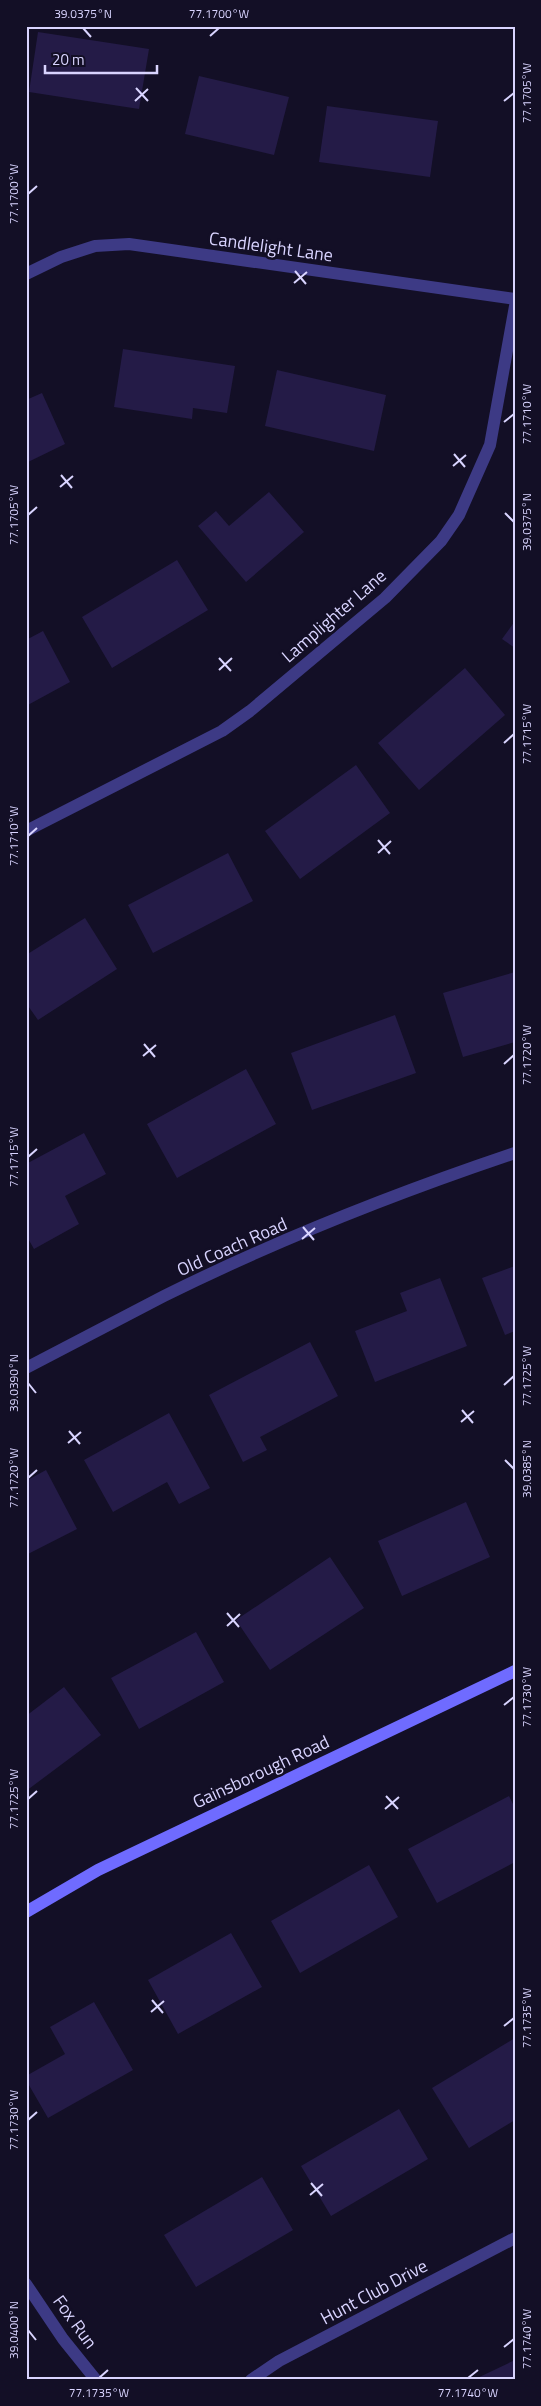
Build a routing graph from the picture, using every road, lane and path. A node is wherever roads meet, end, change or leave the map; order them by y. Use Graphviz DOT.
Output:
graph roads {
  1 [pos="26,274"];
  2 [pos="515,299"];
  3 [pos="515,306"];
  4 [pos="26,831"];
  5 [pos="515,1153"];
  6 [pos="26,1368"];
  7 [pos="515,1671"];
  8 [pos="26,1912"];
  9 [pos="515,2238"];
  10 [pos="26,2284"];
  11 [pos="96,2380"];
  12 [pos="251,2380"];
  1 -- 2 [label="street, Candlelight Lane"];
  3 -- 4 [label="street, Lamplighter Lane"];
  5 -- 6 [label="street, Old Coach Road"];
  7 -- 8 [label="street, Gainsborough Road"];
  9 -- 12 [label="street, Hunt Club Drive"];
  10 -- 11 [label="street, Fox Run"];
}
